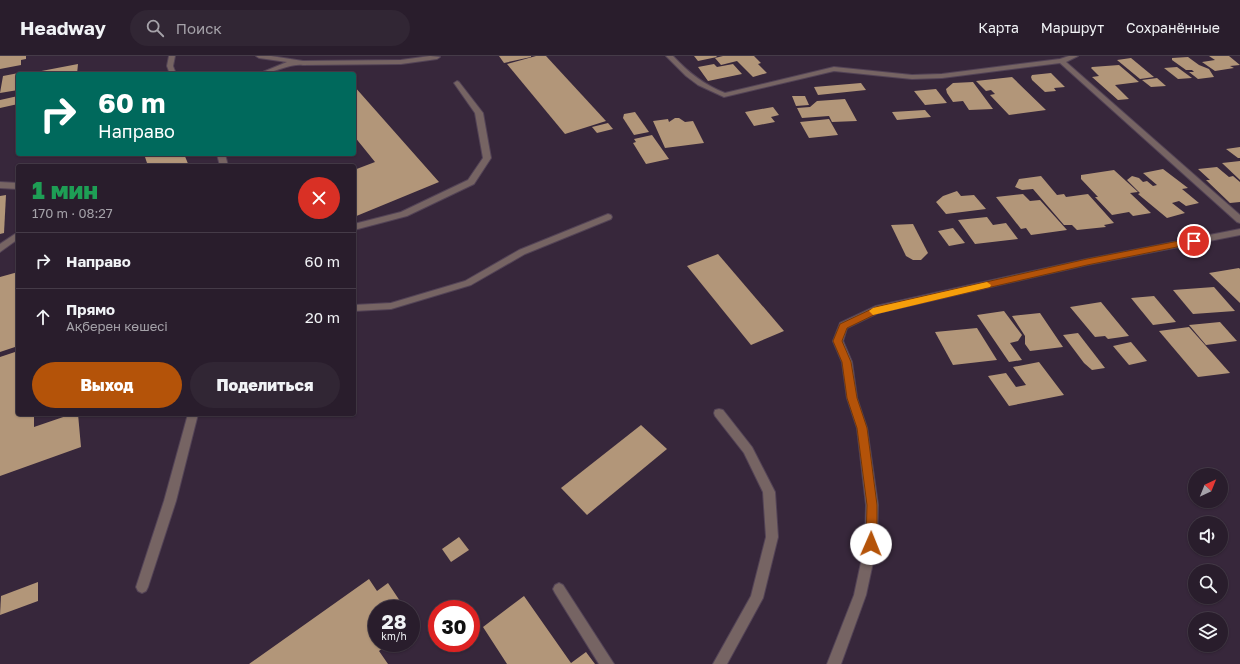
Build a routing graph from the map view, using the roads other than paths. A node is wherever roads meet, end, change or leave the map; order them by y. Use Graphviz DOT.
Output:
graph roads {
  1 [pos="172,56"];
  2 [pos="259,56"];
  3 [pos="670,56"];
  4 [pos="1076,56"];
  5 [pos="437,57"];
  6 [pos="1061,61"];
  7 [pos="293,62"];
  8 [pos="172,72"];
  9 [pos="267,72"];
  10 [pos="457,83"];
  11 [pos="0,185"];
  12 [pos="16,186"];
  13 [pos="608,217"];
  14 [pos="1240,220"];
  15 [pos="356,226"];
  16 [pos="1240,232"];
  17 [pos="16,237"];
  18 [pos="0,249"];
  19 [pos="356,308"];
  20 [pos="719,413"];
  21 [pos="192,416"];
  22 [pos="142,587"];
  23 [pos="558,589"];
  24 [pos="607,664"];
  25 [pos="720,664"];
  26 [pos="834,664"];
  1 -- 8 [label="street"];
  2 -- 7 [label="street"];
  3 -- 6 [label="street"];
  4 -- 6 [label="street"];
  5 -- 7 [label="street"];
  6 -- 14 [label="street"];
  7 -- 9 [label="street"];
  10 -- 15 [label="street"];
  11 -- 12 [label="street"];
  13 -- 19 [label="street"];
  16 -- 26 [label="street"];
  17 -- 18 [label="street"];
  20 -- 25 [label="street"];
  21 -- 22 [label="street"];
  23 -- 24 [label="street"];
}
